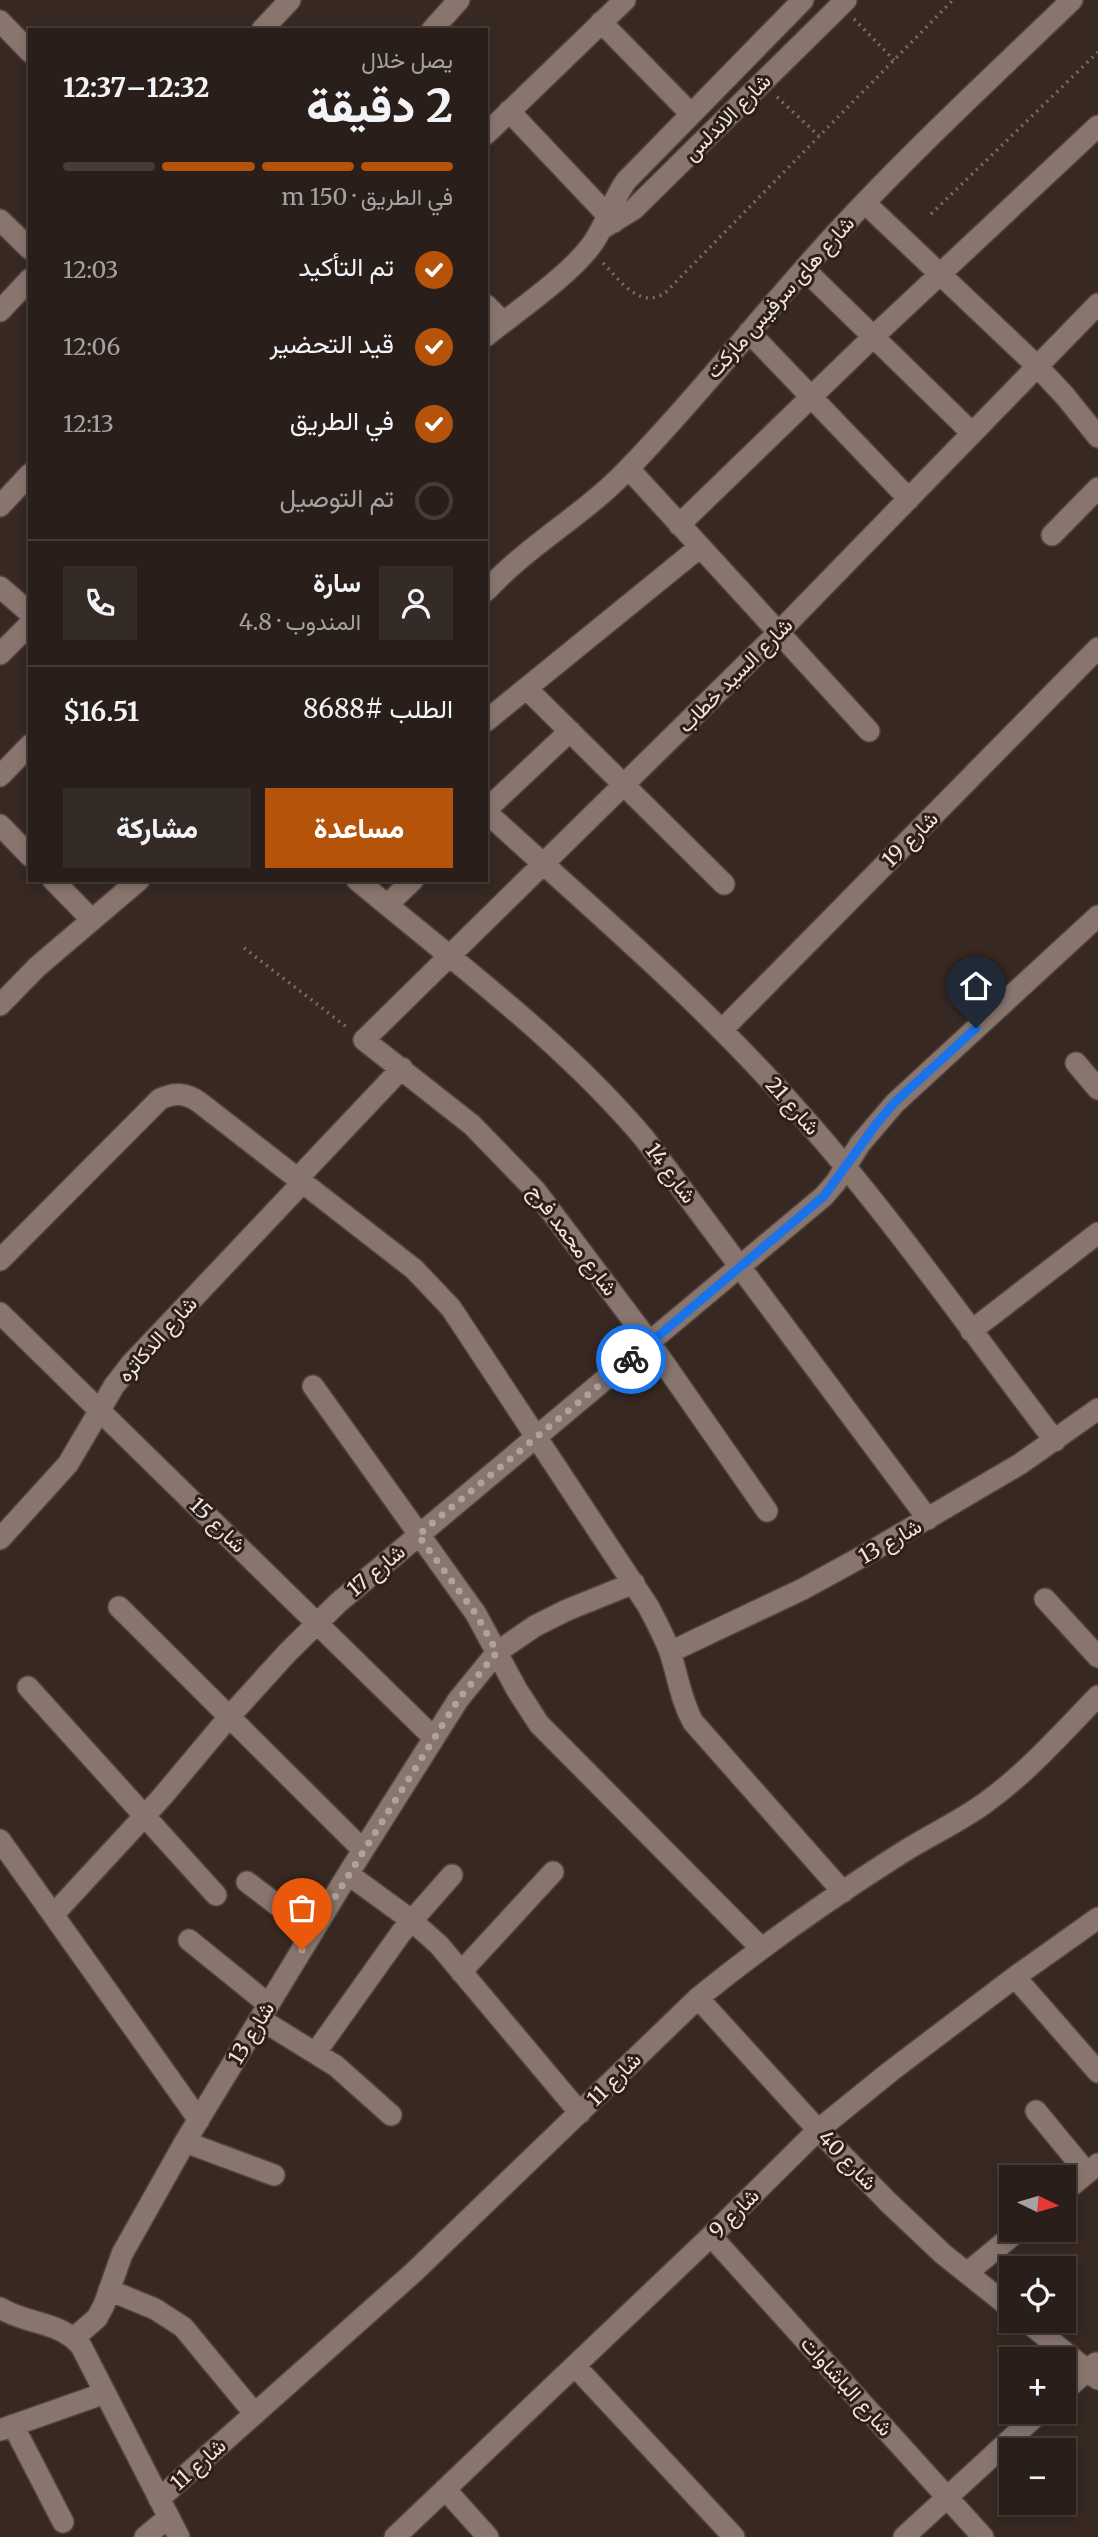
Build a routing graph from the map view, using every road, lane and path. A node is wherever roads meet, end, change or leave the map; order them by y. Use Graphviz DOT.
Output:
graph roads {
  1 [pos="290,0"];
  2 [pos="459,0"];
  3 [pos="625,0"];
  4 [pos="953,0"];
  5 [pos="1072,0"];
  6 [pos="843,2"];
  7 [pos="797,4"];
  8 [pos="0,21"];
  9 [pos="601,22"];
  10 [pos="264,28"];
  11 [pos="434,28"];
  12 [pos="817,28"];
  13 [pos="28,50"];
  14 [pos="1098,52"];
  15 [pos="894,60"];
  16 [pos="762,83"];
  17 [pos="509,111"];
  18 [pos="691,114"];
  19 [pos="1098,126"];
  20 [pos="488,132"];
  21 [pos="819,136"];
  22 [pos="659,147"];
  23 [pos="678,165"];
  24 [pos="865,203"];
  25 [pos="931,214"];
  26 [pos="0,220"];
  27 [pos="608,222"];
  28 [pos="28,247"];
  29 [pos="589,248"];
  30 [pos="804,268"];
  31 [pos="940,274"];
  32 [pos="28,281"];
  33 [pos="1098,304"];
  34 [pos="488,306"];
  35 [pos="0,311"];
  36 [pos="503,322"];
  37 [pos="749,332"];
  38 [pos="488,334"];
  39 [pos="873,337"];
  40 [pos="1037,366"];
  41 [pos="810,397"];
  42 [pos="972,433"];
  43 [pos="1098,437"];
  44 [pos="629,469"];
  45 [pos="28,476"];
  46 [pos="1098,488"];
  47 [pos="909,499"];
  48 [pos="0,506"];
  49 [pos="679,525"];
  50 [pos="1052,534"];
  51 [pos="700,547"];
  52 [pos="0,587"];
  53 [pos="488,589"];
  54 [pos="28,611"];
  55 [pos="28,626"];
  56 [pos="778,633"];
  57 [pos="1098,648"];
  58 [pos="0,654"];
  59 [pos="527,689"];
  60 [pos="488,719"];
  61 [pos="570,731"];
  62 [pos="869,731"];
  63 [pos="28,748"];
  64 [pos="0,776"];
  65 [pos="623,784"];
  66 [pos="488,809"];
  67 [pos="488,813"];
  68 [pos="0,825"];
  69 [pos="28,854"];
  70 [pos="542,863"];
  71 [pos="55,882"];
  72 [pos="137,882"];
  73 [pos="359,882"];
  74 [pos="411,882"];
  75 [pos="724,884"];
  76 [pos="387,905"];
  77 [pos="1098,916"];
  78 [pos="91,919"];
  79 [pos="244,947"];
  80 [pos="448,956"];
  81 [pos="0,1005"];
  82 [pos="722,1030"];
  83 [pos="364,1040"];
  84 [pos="1076,1063"];
  85 [pos="402,1068"];
  86 [pos="1098,1089"];
  87 [pos="846,1167"];
  88 [pos="300,1180"];
  89 [pos="1098,1233"];
  90 [pos="0,1260"];
  91 [pos="740,1266"];
  92 [pos="0,1313"];
  93 [pos="971,1331"];
  94 [pos="650,1343"];
  95 [pos="313,1386"];
  96 [pos="1098,1409"];
  97 [pos="100,1410"];
  98 [pos="537,1438"];
  99 [pos="1055,1441"];
  100 [pos="767,1511"];
  101 [pos="928,1519"];
  102 [pos="418,1535"];
  103 [pos="0,1539"];
  104 [pos="634,1583"];
  105 [pos="1045,1600"];
  106 [pos="119,1607"];
  107 [pos="318,1622"];
  108 [pos="497,1652"];
  109 [pos="670,1652"];
  110 [pos="1098,1657"];
  111 [pos="28,1687"];
  112 [pos="1098,1696"];
  113 [pos="229,1717"];
  114 [pos="434,1738"];
  115 [pos="145,1817"];
  116 [pos="0,1840"];
  117 [pos="363,1850"];
  118 [pos="553,1872"];
  119 [pos="348,1874"];
  120 [pos="452,1875"];
  121 [pos="247,1882"];
  122 [pos="843,1892"];
  123 [pos="216,1895"];
  124 [pos="53,1915"];
  125 [pos="1098,1918"];
  126 [pos="411,1920"];
  127 [pos="313,1931"];
  128 [pos="189,1940"];
  129 [pos="761,1948"];
  130 [pos="461,1972"];
  131 [pos="1015,1977"];
  132 [pos="698,1998"];
  133 [pos="264,2012"];
  134 [pos="316,2052"];
  135 [pos="1098,2072"];
  136 [pos="1036,2111"];
  137 [pos="580,2113"];
  138 [pos="391,2115"];
  139 [pos="198,2120"];
  140 [pos="818,2130"];
  141 [pos="185,2142"];
  142 [pos="1092,2168"];
  143 [pos="274,2175"];
  144 [pos="1076,2182"];
  145 [pos="711,2236"];
  146 [pos="1004,2242"];
  147 [pos="968,2272"];
  148 [pos="109,2290"];
  149 [pos="999,2298"];
  150 [pos="0,2308"];
  151 [pos="1043,2333"];
  152 [pos="74,2338"];
  153 [pos="575,2366"];
  154 [pos="1095,2371"];
  155 [pos="1076,2383"];
  156 [pos="105,2393"];
  157 [pos="255,2414"];
  158 [pos="1027,2424"];
  159 [pos="7,2428"];
  160 [pos="444,2489"];
  161 [pos="946,2497"];
  162 [pos="164,2508"];
  163 [pos="63,2522"];
  164 [pos="145,2537"];
  165 [pos="179,2537"];
  166 [pos="395,2537"];
  167 [pos="488,2537"];
  168 [pos="734,2537"];
  169 [pos="904,2537"];
  170 [pos="983,2537"];
  1 -- 10 [label="street"];
  2 -- 11 [label="street"];
  3 -- 9 [label="street"];
  4 -- 15 [label="path"];
  5 -- 24 [label="street, شارع هاى سرفيس ماركت"];
  6 -- 12 [label="street, شارع الاندلس"];
  6 -- 15 [label="path"];
  7 -- 12 [label="street"];
  7 -- 18 [label="street, شارع الاندلس"];
  8 -- 13 [label="street"];
  9 -- 17 [label="street"];
  9 -- 18 [label="street"];
  12 -- 16 [label="street, شارع الاندلس"];
  14 -- 25 [label="path"];
  15 -- 21 [label="path"];
  16 -- 21 [label="path"];
  16 -- 23 [label="street, شارع الاندلس"];
  17 -- 20 [label="street"];
  17 -- 27 [label="street"];
  18 -- 22 [label="street, شارع الاندلس"];
  19 -- 31 [label="street"];
  21 -- 29 [label="path"];
  22 -- 23 [label="street"];
  22 -- 27 [label="street, شارع الاندلس"];
  23 -- 27 [label="street, شارع الاندلس"];
  24 -- 30 [label="street, شارع هاى سرفيس ماركت"];
  24 -- 31 [label="street"];
  26 -- 28 [label="street"];
  27 -- 29 [label="street, شارع الاندلس"];
  29 -- 36 [label="street, شارع الاندلس"];
  30 -- 37 [label="street, شارع هاى سرفيس ماركت"];
  30 -- 39 [label="street"];
  31 -- 39 [label="street"];
  31 -- 40 [label="street"];
  32 -- 35 [label="street"];
  33 -- 40 [label="street, شارع السيد خطاب"];
  34 -- 36 [label="street"];
  36 -- 38 [label="street, شارع الاندلس"];
  37 -- 41 [label="street"];
  37 -- 44 [label="street, شارع هاى سرفيس ماركت"];
  39 -- 41 [label="street"];
  39 -- 42 [label="street"];
  40 -- 42 [label="street, شارع السيد خطاب"];
  40 -- 43 [label="street"];
  41 -- 47 [label="street"];
  41 -- 49 [label="street"];
  42 -- 47 [label="street, شارع السيد خطاب"];
  44 -- 49 [label="street"];
  44 -- 53 [label="street, شارع هاى سرفيس ماركت"];
  45 -- 48 [label="street"];
  46 -- 50 [label="street"];
  47 -- 56 [label="street, شارع السيد خطاب"];
  49 -- 51 [label="street"];
  51 -- 56 [label="street"];
  51 -- 59 [label="street"];
  52 -- 54 [label="street"];
  55 -- 58 [label="street"];
  56 -- 62 [label="street"];
  56 -- 65 [label="street, شارع السيد خطاب"];
  57 -- 82 [label="street, شارع 19"];
  59 -- 60 [label="street"];
  59 -- 61 [label="street"];
  61 -- 65 [label="street"];
  61 -- 66 [label="street"];
  63 -- 64 [label="street"];
  65 -- 70 [label="street, شارع السيد خطاب"];
  65 -- 75 [label="street"];
  67 -- 70 [label="street, شارع 21"];
  68 -- 69 [label="street"];
  70 -- 80 [label="street, شارع السيد خطاب"];
  70 -- 82 [label="street, شارع 21"];
  71 -- 78 [label="street"];
  72 -- 78 [label="street"];
  73 -- 76 [label="street, شارع 14"];
  74 -- 76 [label="street"];
  76 -- 80 [label="street, شارع 14"];
  77 -- 87 [label="street, شارع 17"];
  78 -- 81 [label="street"];
  79 -- 83 [label="path"];
  80 -- 83 [label="street, شارع السيد خطاب"];
  80 -- 91 [label="street, شارع 14"];
  82 -- 87 [label="street, شارع 21"];
  83 -- 85 [label="street, شارع محمد فرج"];
  84 -- 86 [label="street"];
  85 -- 88 [label="street, شارع الدكاتره"];
  85 -- 94 [label="street, شارع محمد فرج"];
  87 -- 91 [label="street, شارع 17"];
  87 -- 93 [label="street, شارع 21"];
  88 -- 90 [label="street"];
  88 -- 97 [label="street, شارع الدكاتره"];
  88 -- 98 [label="street"];
  89 -- 93 [label="street"];
  91 -- 94 [label="street, شارع 17"];
  91 -- 101 [label="street, شارع 14"];
  92 -- 97 [label="street, شارع 15"];
  93 -- 99 [label="street, شارع 21"];
  94 -- 98 [label="street, شارع 17"];
  94 -- 100 [label="street, شارع محمد فرج"];
  95 -- 102 [label="street"];
  96 -- 99 [label="street, شارع 13"];
  97 -- 103 [label="street, شارع الدكاتره"];
  97 -- 107 [label="street, شارع 15"];
  98 -- 102 [label="street, شارع 17"];
  98 -- 104 [label="street"];
  99 -- 101 [label="street, شارع 13"];
  101 -- 109 [label="street, شارع 13"];
  102 -- 107 [label="street, شارع 17"];
  102 -- 108 [label="street"];
  104 -- 108 [label="street, شارع 13"];
  104 -- 109 [label="street"];
  105 -- 110 [label="street"];
  106 -- 113 [label="street"];
  107 -- 113 [label="street, شارع 17"];
  107 -- 114 [label="street, شارع 15"];
  108 -- 114 [label="street, شارع 13"];
  108 -- 129 [label="street"];
  109 -- 122 [label="street"];
  111 -- 115 [label="street"];
  112 -- 122 [label="street, شارع 11"];
  113 -- 115 [label="street, شارع 17"];
  113 -- 117 [label="street"];
  114 -- 117 [label="street, شارع 13"];
  115 -- 123 [label="street"];
  115 -- 124 [label="street, شارع 17"];
  116 -- 124 [label="street"];
  117 -- 119 [label="street, شارع 13"];
  118 -- 130 [label="street"];
  119 -- 126 [label="street"];
  119 -- 127 [label="street, شارع 13"];
  120 -- 126 [label="street"];
  121 -- 127 [label="street"];
  122 -- 129 [label="street, شارع 11"];
  124 -- 139 [label="street"];
  125 -- 131 [label="street, شارع 9"];
  126 -- 130 [label="street"];
  126 -- 134 [label="street"];
  127 -- 133 [label="street, شارع 13"];
  128 -- 133 [label="street"];
  129 -- 132 [label="street, شارع 11"];
  130 -- 137 [label="street"];
  131 -- 135 [label="street"];
  131 -- 140 [label="street, شارع 9"];
  132 -- 137 [label="street, شارع 11"];
  132 -- 140 [label="street, شارع 40"];
  133 -- 134 [label="street"];
  133 -- 139 [label="street, شارع 13"];
  134 -- 138 [label="street"];
  136 -- 142 [label="street"];
  137 -- 157 [label="street, شارع 11"];
  139 -- 141 [label="street, شارع 13"];
  140 -- 145 [label="street, شارع 9"];
  140 -- 147 [label="street, شارع 40"];
  141 -- 143 [label="street"];
  141 -- 148 [label="street, شارع 13"];
  142 -- 144 [label="street"];
  145 -- 153 [label="street, شارع 9"];
  145 -- 161 [label="street, شارع الباشاوات"];
  146 -- 147 [label="street"];
  147 -- 149 [label="street, شارع 40"];
  148 -- 152 [label="street, شارع 13"];
  148 -- 157 [label="street"];
  150 -- 152 [label="street"];
  151 -- 154 [label="street"];
  152 -- 156 [label="street"];
  153 -- 160 [label="street, شارع 9"];
  153 -- 168 [label="street"];
  154 -- 155 [label="street"];
  156 -- 159 [label="street"];
  156 -- 162 [label="street"];
  157 -- 162 [label="street, شارع 11"];
  158 -- 161 [label="street"];
  159 -- 163 [label="street"];
  160 -- 166 [label="street, شارع 9"];
  160 -- 167 [label="street"];
  161 -- 169 [label="street"];
  161 -- 170 [label="street, شارع الباشاوات"];
  162 -- 164 [label="street, شارع 11"];
  162 -- 165 [label="street"];
}
